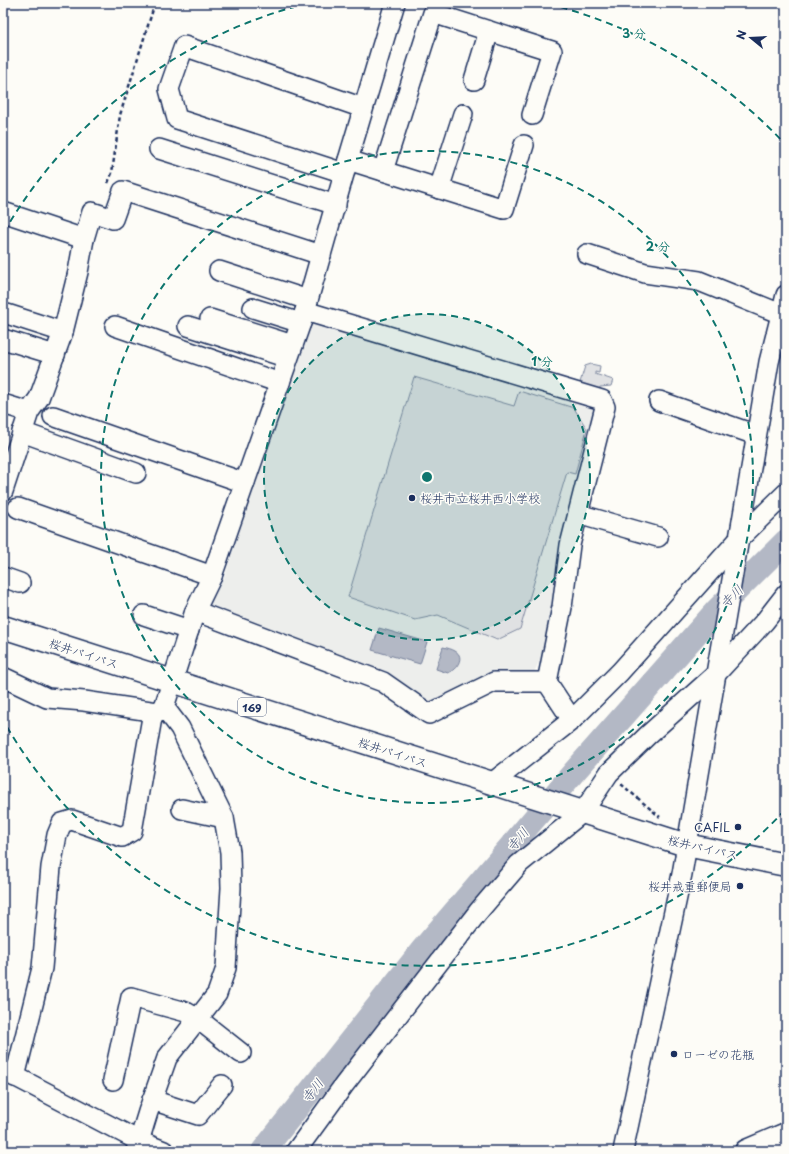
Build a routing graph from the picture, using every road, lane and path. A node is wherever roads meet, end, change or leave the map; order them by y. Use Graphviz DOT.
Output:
graph roads {
  1 [pos="155,3"];
  2 [pos="395,3"];
  3 [pos="489,31"];
  4 [pos="474,80"];
  5 [pos="364,108"];
  6 [pos="463,114"];
  7 [pos="532,115"];
  8 [pos="524,145"];
  9 [pos="159,149"];
  10 [pos="346,167"];
  11 [pos="383,171"];
  12 [pos="107,187"];
  13 [pos="439,189"];
  14 [pos="336,205"];
  15 [pos="3,212"];
  16 [pos="84,239"];
  17 [pos="587,254"];
  18 [pos="321,255"];
  19 [pos="219,271"];
  20 [pos="786,295"];
  21 [pos="254,308"];
  22 [pos="304,311"];
  23 [pos="7,314"];
  24 [pos="780,314"];
  25 [pos="210,319"];
  26 [pos="115,326"];
  27 [pos="188,326"];
  28 [pos="63,332"];
  29 [pos="3,339"];
  30 [pos="290,352"];
  31 [pos="55,356"];
  32 [pos="280,383"];
  33 [pos="659,401"];
  34 [pos="3,404"];
  35 [pos="29,412"];
  36 [pos="53,416"];
  37 [pos="22,432"];
  38 [pos="756,435"];
  39 [pos="136,473"];
  40 [pos="244,483"];
  41 [pos="3,491"];
  42 [pos="786,493"];
  43 [pos="18,508"];
  44 [pos="578,514"];
  45 [pos="658,537"];
  46 [pos="738,543"];
  47 [pos="212,576"];
  48 [pos="786,594"];
  49 [pos="195,611"];
  50 [pos="144,615"];
  51 [pos="3,627"];
  52 [pos="188,630"];
  53 [pos="716,671"];
  54 [pos="3,677"];
  55 [pos="172,682"];
  56 [pos="547,682"];
  57 [pos="158,709"];
  58 [pos="572,720"];
  59 [pos="609,773"];
  60 [pos="496,785"];
  61 [pos="182,809"];
  62 [pos="580,811"];
  63 [pos="224,818"];
  64 [pos="660,818"];
  65 [pos="686,845"];
  66 [pos="786,865"];
  67 [pos="198,1019"];
  68 [pos="241,1053"];
  69 [pos="9,1073"];
  70 [pos="113,1080"];
  71 [pos="222,1085"];
  72 [pos="152,1100"];
  73 [pos="786,1134"];
  74 [pos="137,1146"];
  75 [pos="164,1151"];
  76 [pos="296,1151"];
  77 [pos="623,1151"];
  78 [pos="746,1151"];
  1 -- 12 [label="path"];
  2 -- 5 [label="street"];
  3 -- 4 [label="street"];
  3 -- 7 [label="street"];
  3 -- 11 [label="street"];
  5 -- 10 [label="street"];
  5 -- 10 [label="street"];
  6 -- 13 [label="street"];
  8 -- 13 [label="street"];
  9 -- 14 [label="street"];
  10 -- 11 [label="street"];
  10 -- 14 [label="street"];
  11 -- 13 [label="street"];
  14 -- 18 [label="street"];
  15 -- 16 [label="street"];
  16 -- 18 [label="street"];
  16 -- 28 [label="street"];
  17 -- 24 [label="street"];
  18 -- 22 [label="street"];
  19 -- 22 [label="street"];
  20 -- 24 [label="street"];
  21 -- 22 [label="street"];
  22 -- 30 [label="street"];
  22 -- 44 [label="street"];
  23 -- 28 [label="street"];
  24 -- 38 [label="street"];
  25 -- 30 [label="street"];
  26 -- 32 [label="street"];
  27 -- 30 [label="street"];
  28 -- 31 [label="street"];
  29 -- 31 [label="street"];
  30 -- 32 [label="street"];
  31 -- 35 [label="street"];
  32 -- 40 [label="street"];
  33 -- 38 [label="street"];
  34 -- 35 [label="street"];
  35 -- 37 [label="street"];
  36 -- 40 [label="street"];
  37 -- 39 [label="street"];
  37 -- 41 [label="street"];
  38 -- 46 [label="street"];
  40 -- 47 [label="street"];
  42 -- 46 [label="street"];
  43 -- 47 [label="street"];
  44 -- 45 [label="street"];
  44 -- 56 [label="street"];
  46 -- 53 [label="street"];
  46 -- 58 [label="street"];
  47 -- 49 [label="street"];
  48 -- 53 [label="street"];
  49 -- 52 [label="street"];
  49 -- 56 [label="street"];
  50 -- 52 [label="street"];
  51 -- 55 [label="main road, 桜井バイパス / 169"];
  52 -- 55 [label="street"];
  53 -- 59 [label="street"];
  53 -- 65 [label="street"];
  54 -- 57 [label="street"];
  55 -- 57 [label="street"];
  55 -- 60 [label="main road, 桜井バイパス / 169"];
  56 -- 58 [label="street"];
  57 -- 63 [label="street"];
  57 -- 69 [label="street"];
  58 -- 60 [label="street"];
  59 -- 62 [label="street"];
  59 -- 64 [label="path"];
  60 -- 62 [label="main road, 桜井バイパス / 169"];
  61 -- 63 [label="street"];
  62 -- 65 [label="main road, 桜井バイパス / 169"];
  62 -- 76 [label="street"];
  63 -- 67 [label="street"];
  65 -- 66 [label="main road, 桜井バイパス / 169"];
  65 -- 77 [label="street"];
  67 -- 68 [label="street"];
  67 -- 70 [label="street"];
  67 -- 72 [label="street"];
  69 -- 74 [label="street"];
  71 -- 72 [label="street"];
  72 -- 74 [label="street"];
  73 -- 78 [label="main road"];
  74 -- 75 [label="street"];
}
